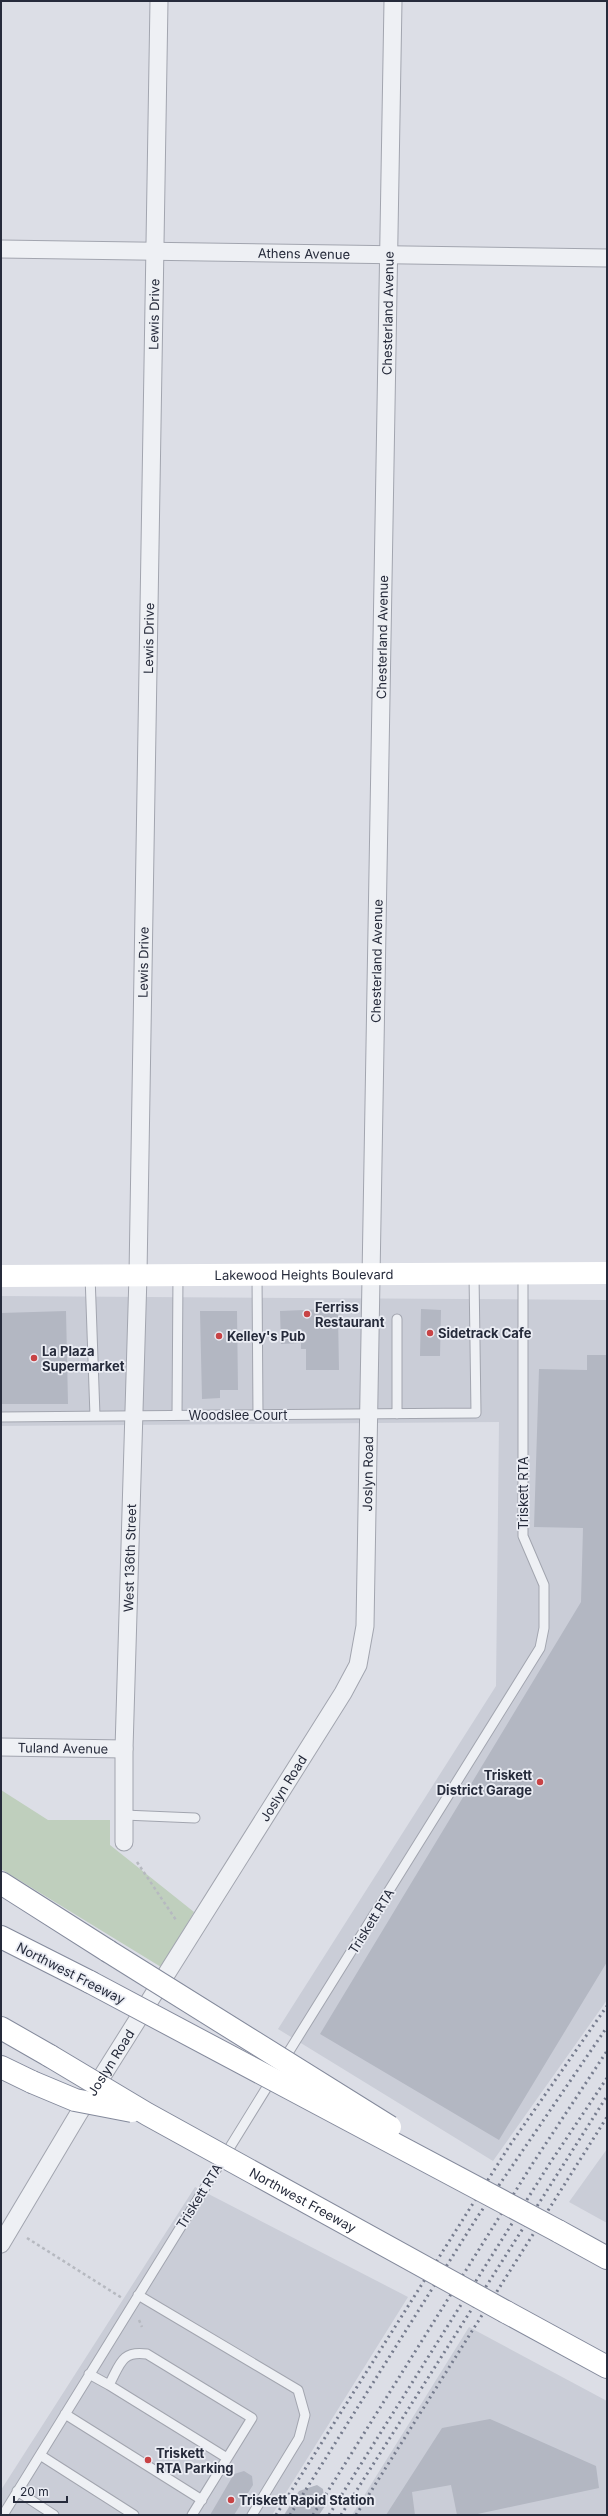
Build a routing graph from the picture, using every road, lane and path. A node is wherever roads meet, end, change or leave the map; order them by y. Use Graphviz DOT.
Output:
graph roads {
  1 [pos="159,1"];
  2 [pos="393,1"];
  3 [pos="1,249"];
  4 [pos="155,252"];
  5 [pos="388,255"];
  6 [pos="607,258"];
  7 [pos="607,1273"];
  8 [pos="371,1274"];
  9 [pos="474,1274"];
  10 [pos="523,1274"];
  11 [pos="90,1275"];
  12 [pos="138,1275"];
  13 [pos="178,1275"];
  14 [pos="257,1275"];
  15 [pos="1,1276"];
  16 [pos="398,1319"];
  17 [pos="368,1414"];
  18 [pos="398,1414"];
  19 [pos="177,1415"];
  20 [pos="1,1416"];
  21 [pos="95,1416"];
  22 [pos="134,1416"];
  23 [pos="258,1416"];
  24 [pos="1,1747"];
  25 [pos="124,1749"];
  26 [pos="124,1815"];
  27 [pos="195,1818"];
  28 [pos="124,1842"];
  29 [pos="137,1862"];
  30 [pos="1,1883"];
  31 [pos="176,1920"];
  32 [pos="1,1937"];
  33 [pos="1,2028"];
  34 [pos="1,2067"];
  35 [pos="147,2114"];
  36 [pos="6,2227"];
  37 [pos="558,2231"];
  38 [pos="27,2238"];
  39 [pos="1,2244"];
  40 [pos="607,2258"];
  41 [pos="138,2294"];
  42 [pos="132,2305"];
  43 [pos="142,2327"];
  44 [pos="607,2367"];
  45 [pos="90,2374"];
  46 [pos="109,2385"];
  47 [pos="65,2414"];
  48 [pos="40,2455"];
  49 [pos="227,2458"];
  50 [pos="17,2491"];
  51 [pos="202,2500"];
  52 [pos="3,2515"];
  53 [pos="54,2515"];
  54 [pos="134,2515"];
  55 [pos="192,2515"];
  56 [pos="252,2515"];
  1 -- 4 [label="street, Lewis Drive"];
  2 -- 5 [label="street, Chesterland Avenue"];
  3 -- 4 [label="street, Athens Avenue"];
  4 -- 5 [label="street, Athens Avenue"];
  4 -- 12 [label="street, Lewis Drive"];
  5 -- 6 [label="street, Athens Avenue"];
  5 -- 8 [label="street, Chesterland Avenue"];
  7 -- 10 [label="main road, Lakewood Heights Boulevard"];
  8 -- 9 [label="main road, Lakewood Heights Boulevard"];
  8 -- 14 [label="main road, Lakewood Heights Boulevard"];
  8 -- 17 [label="street, Joslyn Road"];
  9 -- 10 [label="main road, Lakewood Heights Boulevard"];
  9 -- 18 [label="lane, Woodslee Court"];
  10 -- 41 [label="lane, Triskett RTA"];
  11 -- 12 [label="main road, Lakewood Heights Boulevard"];
  11 -- 15 [label="main road, Lakewood Heights Boulevard"];
  11 -- 21 [label="lane"];
  12 -- 13 [label="main road, Lakewood Heights Boulevard"];
  12 -- 22 [label="street, West 136th Street"];
  13 -- 14 [label="main road, Lakewood Heights Boulevard"];
  13 -- 19 [label="lane"];
  14 -- 23 [label="lane"];
  16 -- 18 [label="lane"];
  17 -- 18 [label="lane, Woodslee Court"];
  17 -- 23 [label="lane, Woodslee Court"];
  17 -- 36 [label="street, Joslyn Road"];
  19 -- 22 [label="lane, Woodslee Court"];
  19 -- 23 [label="lane, Woodslee Court"];
  20 -- 21 [label="lane, Woodslee Court"];
  21 -- 22 [label="lane, Woodslee Court"];
  22 -- 25 [label="street, West 136th Street"];
  24 -- 25 [label="street, Tuland Avenue"];
  25 -- 26 [label="street, West 136th Street"];
  26 -- 27 [label="lane"];
  26 -- 28 [label="street, West 136th Street"];
  29 -- 31 [label="path"];
  30 -- 37 [label="main road, bridge"];
  32 -- 37 [label="main road, Northwest Freeway, bridge"];
  33 -- 35 [label="main road, Northwest Freeway, bridge"];
  34 -- 35 [label="main road, bridge"];
  35 -- 44 [label="main road, Northwest Freeway, bridge"];
  36 -- 39 [label="street, Joslyn Road"];
  37 -- 40 [label="main road, Northwest Freeway"];
  38 -- 42 [label="path"];
  41 -- 42 [label="lane, Triskett RTA"];
  41 -- 56 [label="lane"];
  42 -- 43 [label="path"];
  42 -- 45 [label="lane, Triskett RTA"];
  45 -- 46 [label="lane"];
  45 -- 47 [label="lane, Triskett RTA"];
  46 -- 49 [label="lane"];
  46 -- 49 [label="lane"];
  47 -- 48 [label="lane, Triskett RTA"];
  47 -- 51 [label="lane"];
  48 -- 50 [label="lane, Triskett RTA"];
  48 -- 54 [label="lane"];
  49 -- 51 [label="lane"];
  50 -- 52 [label="lane, Triskett RTA"];
  50 -- 53 [label="lane"];
  51 -- 55 [label="lane"];
}
